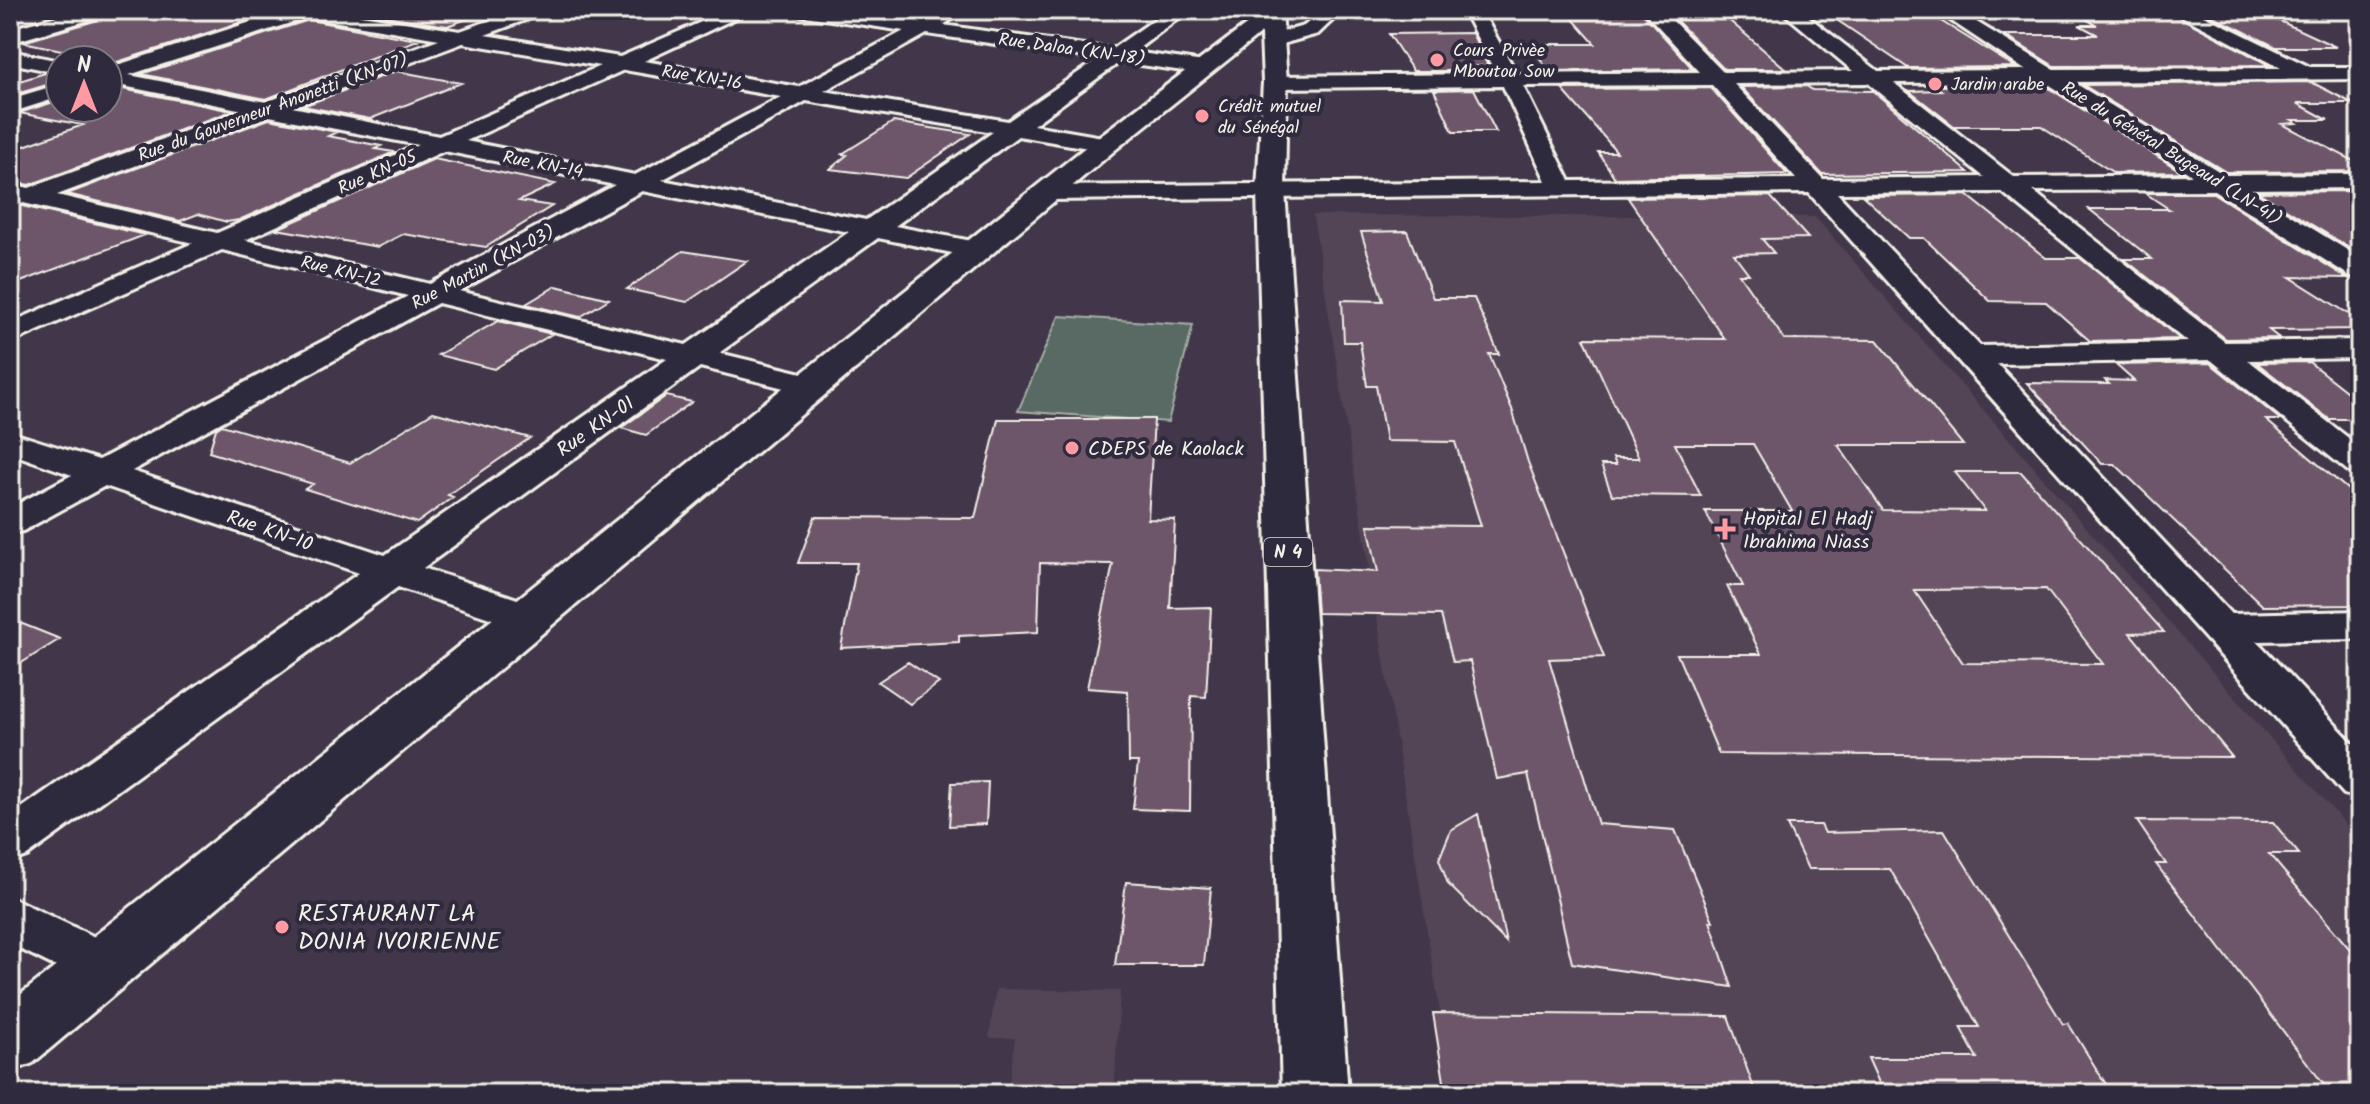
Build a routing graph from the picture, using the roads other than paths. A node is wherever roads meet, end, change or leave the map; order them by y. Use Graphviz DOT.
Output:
graph roads {
  1 [pos="102,10"];
  2 [pos="536,10"];
  3 [pos="744,10"];
  4 [pos="798,10"];
  5 [pos="957,10"];
  6 [pos="1180,10"];
  7 [pos="1334,10"];
  8 [pos="1472,10"];
  9 [pos="1652,10"];
  10 [pos="1789,10"];
  11 [pos="1944,10"];
  12 [pos="2179,10"];
  13 [pos="307,11"];
  14 [pos="924,28"];
  15 [pos="1274,32"];
  16 [pos="10,36"];
  17 [pos="462,37"];
  18 [pos="1116,55"];
  19 [pos="10,57"];
  20 [pos="44,64"];
  21 [pos="622,64"];
  22 [pos="1204,68"];
  23 [pos="124,71"];
  24 [pos="2360,73"];
  25 [pos="2310,74"];
  26 [pos="2049,76"];
  27 [pos="1874,77"];
  28 [pos="124,79"];
  29 [pos="1718,79"];
  30 [pos="1510,80"];
  31 [pos="2348,92"];
  32 [pos="802,94"];
  33 [pos="44,95"];
  34 [pos="10,106"];
  35 [pos="268,109"];
  36 [pos="1013,129"];
  37 [pos="441,143"];
  38 [pos="1106,144"];
  39 [pos="2360,181"];
  40 [pos="638,183"];
  41 [pos="2220,183"];
  42 [pos="2008,184"];
  43 [pos="1815,186"];
  44 [pos="1562,189"];
  45 [pos="1271,191"];
  46 [pos="1047,193"];
  47 [pos="17,197"];
  48 [pos="872,229"];
  49 [pos="219,242"];
  50 [pos="977,250"];
  51 [pos="2360,270"];
  52 [pos="434,294"];
  53 [pos="10,334"];
  54 [pos="2360,349"];
  55 [pos="2218,351"];
  56 [pos="1970,355"];
  57 [pos="693,356"];
  58 [pos="812,385"];
  59 [pos="10,442"];
  60 [pos="2360,464"];
  61 [pos="102,473"];
  62 [pos="10,523"];
  63 [pos="392,571"];
  64 [pos="531,618"];
  65 [pos="2360,625"];
  66 [pos="2220,628"];
  67 [pos="2360,781"];
  68 [pos="10,842"];
  69 [pos="10,919"];
  70 [pos="103,967"];
  71 [pos="10,1042"];
  72 [pos="1315,1094"];
  1 -- 16 [label="street"];
  2 -- 17 [label="street, Rue du Gouverneur Anonetti (KN-07)"];
  3 -- 21 [label="street, Rue KN-05"];
  4 -- 14 [label="street, Rue Daloa (KN-18)"];
  5 -- 14 [label="street, Rue Martin (KN-03)"];
  6 -- 18 [label="street, Rue KN-01"];
  7 -- 15 [label="street"];
  8 -- 30 [label="street"];
  9 -- 29 [label="street"];
  10 -- 27 [label="street"];
  11 -- 26 [label="street, Rue du Général Bugeaud (LN-41)"];
  12 -- 25 [label="street"];
  13 -- 17 [label="street, Rue KN-16"];
  13 -- 23 [label="street"];
  14 -- 18 [label="street, Rue Daloa (KN-18)"];
  14 -- 32 [label="street, Rue Martin (KN-03)"];
  15 -- 22 [label="street"];
  15 -- 30 [label="street"];
  15 -- 45 [label="street, N 4"];
  17 -- 21 [label="street, Rue KN-16"];
  17 -- 35 [label="street, Rue du Gouverneur Anonetti (KN-07)"];
  18 -- 22 [label="street, Rue Daloa (KN-18)"];
  18 -- 36 [label="street, Rue KN-01"];
  19 -- 20 [label="street"];
  21 -- 32 [label="street, Rue KN-16"];
  21 -- 37 [label="street, Rue KN-05"];
  22 -- 38 [label="street"];
  24 -- 25 [label="street"];
  25 -- 26 [label="street"];
  25 -- 31 [label="street"];
  26 -- 27 [label="street"];
  26 -- 41 [label="street, Rue du Général Bugeaud (LN-41)"];
  27 -- 29 [label="street"];
  27 -- 42 [label="street"];
  28 -- 35 [label="street, Rue KN-14"];
  29 -- 30 [label="street"];
  29 -- 43 [label="street"];
  30 -- 44 [label="street"];
  32 -- 36 [label="street, Rue KN-16"];
  32 -- 40 [label="street, Rue Martin (KN-03)"];
  33 -- 34 [label="street"];
  35 -- 37 [label="street, Rue KN-14"];
  35 -- 47 [label="street, Rue du Gouverneur Anonetti (KN-07)"];
  36 -- 38 [label="street, Rue KN-16"];
  36 -- 48 [label="street, Rue KN-01"];
  37 -- 40 [label="street, Rue KN-14"];
  37 -- 49 [label="street, Rue KN-05"];
  38 -- 46 [label="street"];
  39 -- 41 [label="street"];
  40 -- 48 [label="street, Rue KN-14"];
  40 -- 52 [label="street, Rue Martin (KN-03)"];
  41 -- 42 [label="street"];
  41 -- 51 [label="street, Rue du Général Bugeaud (LN-41)"];
  42 -- 43 [label="street"];
  42 -- 55 [label="street"];
  43 -- 44 [label="street"];
  43 -- 56 [label="street"];
  44 -- 45 [label="street"];
  45 -- 46 [label="street"];
  45 -- 72 [label="street, N 4"];
  46 -- 50 [label="street"];
  47 -- 49 [label="street, Rue KN-12"];
  48 -- 50 [label="street, Rue KN-14"];
  48 -- 57 [label="street, Rue KN-01"];
  49 -- 52 [label="street, Rue KN-12"];
  49 -- 53 [label="street, Rue KN-05"];
  50 -- 58 [label="street"];
  52 -- 57 [label="street, Rue KN-12"];
  52 -- 61 [label="street, Rue Martin (KN-03)"];
  54 -- 55 [label="street"];
  55 -- 56 [label="street"];
  55 -- 60 [label="street"];
  56 -- 66 [label="street"];
  57 -- 58 [label="street, Rue KN-12"];
  57 -- 63 [label="street, Rue KN-01"];
  58 -- 64 [label="street"];
  59 -- 61 [label="street, Rue KN-10"];
  61 -- 62 [label="street, Rue Martin (KN-03)"];
  61 -- 63 [label="street, Rue KN-10"];
  63 -- 64 [label="street, Rue KN-10"];
  63 -- 68 [label="street, Rue KN-01"];
  64 -- 70 [label="street"];
  65 -- 66 [label="street"];
  66 -- 67 [label="street"];
  69 -- 70 [label="street"];
  70 -- 71 [label="street"];
}
